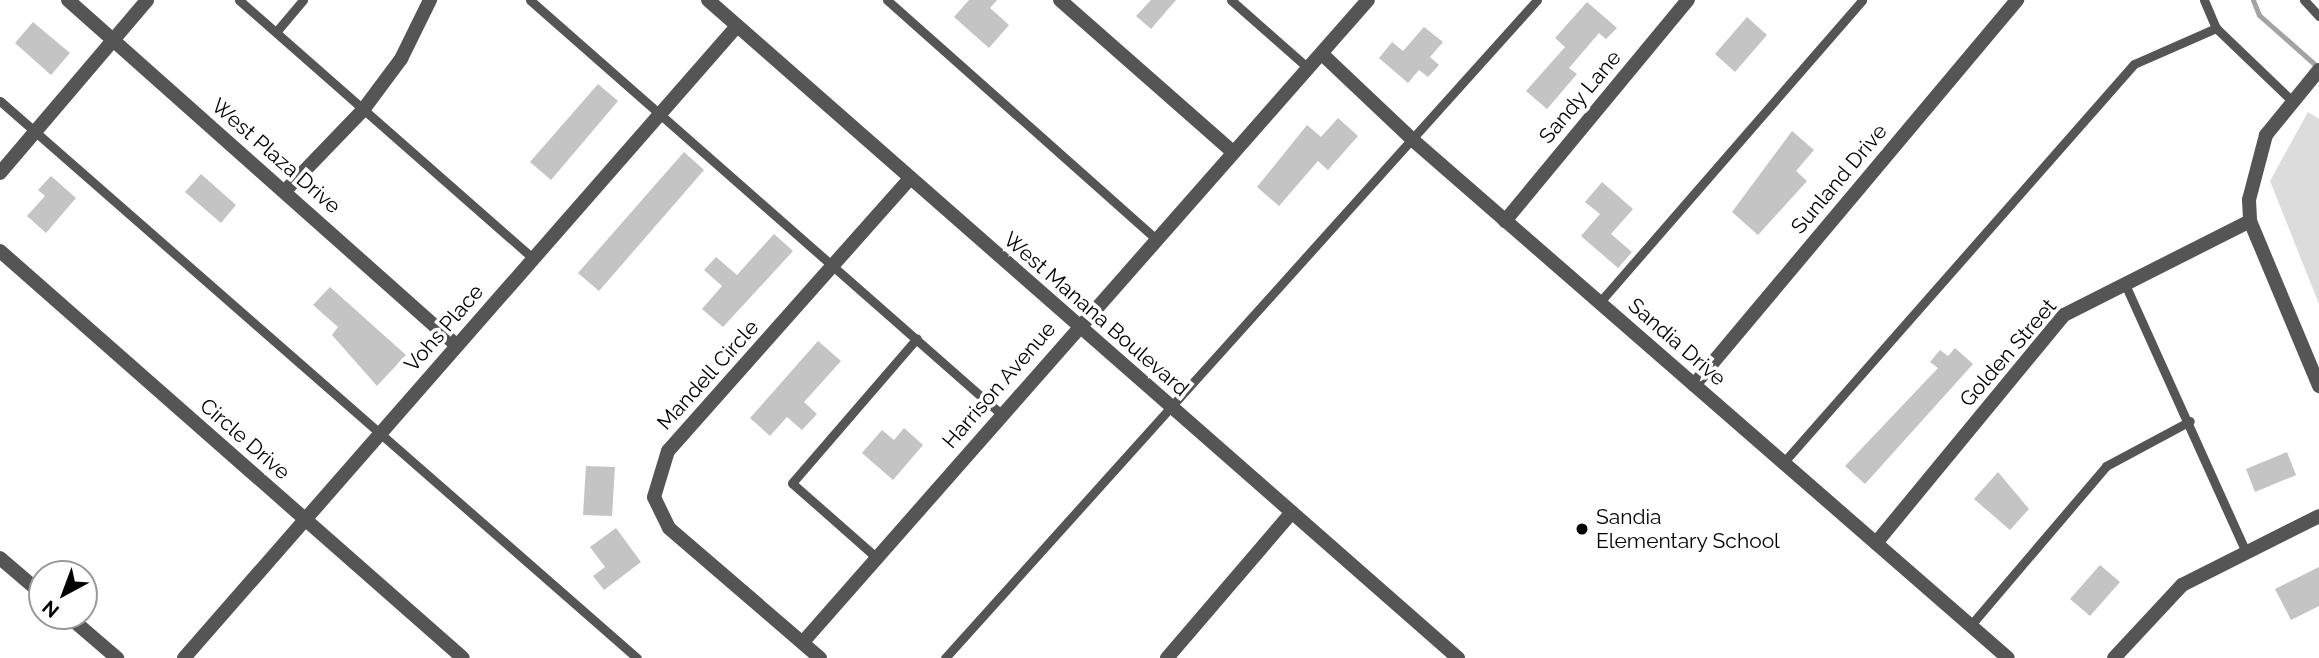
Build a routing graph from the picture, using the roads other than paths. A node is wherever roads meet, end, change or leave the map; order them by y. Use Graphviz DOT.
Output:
graph roads {
  1 [pos="68,0"];
  2 [pos="147,0"];
  3 [pos="240,0"];
  4 [pos="303,0"];
  5 [pos="430,0"];
  6 [pos="530,0"];
  7 [pos="708,0"];
  8 [pos="887,0"];
  9 [pos="1060,0"];
  10 [pos="1231,0"];
  11 [pos="1368,0"];
  12 [pos="1537,0"];
  13 [pos="1688,0"];
  14 [pos="1862,0"];
  15 [pos="2017,0"];
  16 [pos="2204,0"];
  17 [pos="2304,0"];
  18 [pos="2319,16"];
  19 [pos="737,26"];
  20 [pos="2216,28"];
  21 [pos="276,32"];
  22 [pos="114,43"];
  23 [pos="1322,54"];
  24 [pos="1308,68"];
  25 [pos="2319,70"];
  26 [pos="2294,97"];
  27 [pos="0,101"];
  28 [pos="363,110"];
  29 [pos="658,113"];
  30 [pos="35,132"];
  31 [pos="1414,141"];
  32 [pos="1232,151"];
  33 [pos="0,173"];
  34 [pos="910,178"];
  35 [pos="285,191"];
  36 [pos="1505,221"];
  37 [pos="2250,221"];
  38 [pos="1156,239"];
  39 [pos="0,251"];
  40 [pos="533,258"];
  41 [pos="832,268"];
  42 [pos="2124,282"];
  43 [pos="1599,303"];
  44 [pos="1079,327"];
  45 [pos="916,338"];
  46 [pos="455,344"];
  47 [pos="1694,385"];
  48 [pos="2319,386"];
  49 [pos="1172,407"];
  50 [pos="1001,414"];
  51 [pos="2190,422"];
  52 [pos="382,435"];
  53 [pos="1783,463"];
  54 [pos="1292,512"];
  55 [pos="2319,516"];
  56 [pos="305,519"];
  57 [pos="1876,543"];
  58 [pos="2245,550"];
  59 [pos="0,558"];
  60 [pos="877,558"];
  61 [pos="28,582"];
  62 [pos="1970,626"];
  63 [pos="84,630"];
  64 [pos="803,642"];
  65 [pos="117,658"];
  66 [pos="184,658"];
  67 [pos="463,658"];
  68 [pos="637,658"];
  69 [pos="820,658"];
  70 [pos="945,658"];
  71 [pos="1167,658"];
  72 [pos="1458,658"];
  73 [pos="2008,658"];
  74 [pos="2114,658"];
  1 -- 22 [label="street, West Plaza Drive"];
  2 -- 22 [label="street"];
  3 -- 21 [label="lane"];
  4 -- 21 [label="lane"];
  5 -- 28 [label="street"];
  6 -- 29 [label="lane"];
  7 -- 19 [label="street, West Manana Boulevard"];
  8 -- 38 [label="lane"];
  9 -- 32 [label="street"];
  10 -- 24 [label="lane"];
  11 -- 23 [label="street, Harrison Avenue"];
  12 -- 31 [label="lane"];
  13 -- 36 [label="street, Sandy Lane"];
  14 -- 43 [label="lane"];
  15 -- 47 [label="street, Sunland Drive"];
  16 -- 20 [label="lane"];
  17 -- 18 [label="lane"];
  19 -- 29 [label="street, Vohs Place"];
  19 -- 34 [label="street, West Manana Boulevard"];
  20 -- 26 [label="lane"];
  20 -- 53 [label="lane"];
  21 -- 28 [label="lane"];
  22 -- 30 [label="street"];
  22 -- 35 [label="street, West Plaza Drive"];
  23 -- 24 [label="street, Harrison Avenue"];
  23 -- 31 [label="street, Sandia Drive"];
  24 -- 32 [label="street, Harrison Avenue"];
  25 -- 26 [label="street"];
  26 -- 37 [label="street"];
  27 -- 30 [label="lane"];
  28 -- 35 [label="street"];
  28 -- 40 [label="lane"];
  29 -- 40 [label="street, Vohs Place"];
  29 -- 41 [label="lane"];
  30 -- 33 [label="street"];
  30 -- 52 [label="lane"];
  31 -- 36 [label="street, Sandia Drive"];
  31 -- 49 [label="lane"];
  32 -- 38 [label="street, Harrison Avenue"];
  34 -- 41 [label="street, Mandell Circle"];
  34 -- 44 [label="street, West Manana Boulevard"];
  35 -- 46 [label="street, West Plaza Drive"];
  36 -- 43 [label="street, Sandia Drive"];
  37 -- 42 [label="street, Golden Street"];
  37 -- 48 [label="street"];
  38 -- 44 [label="street, Harrison Avenue"];
  39 -- 56 [label="street, Circle Drive"];
  40 -- 46 [label="street, Vohs Place"];
  41 -- 45 [label="lane"];
  41 -- 64 [label="street, Mandell Circle"];
  42 -- 51 [label="lane"];
  42 -- 57 [label="street, Golden Street"];
  43 -- 47 [label="street, Sandia Drive"];
  44 -- 49 [label="street, West Manana Boulevard"];
  44 -- 50 [label="street, Harrison Avenue"];
  45 -- 50 [label="lane"];
  45 -- 60 [label="lane"];
  46 -- 52 [label="street, Vohs Place"];
  47 -- 53 [label="street, Sandia Drive"];
  49 -- 54 [label="street, West Manana Boulevard"];
  49 -- 70 [label="lane"];
  50 -- 60 [label="street, Harrison Avenue"];
  51 -- 58 [label="lane"];
  51 -- 62 [label="lane"];
  52 -- 56 [label="street, Vohs Place"];
  52 -- 68 [label="lane"];
  53 -- 57 [label="street, Sandia Drive"];
  54 -- 71 [label="street"];
  54 -- 72 [label="street, West Manana Boulevard"];
  55 -- 58 [label="street"];
  56 -- 66 [label="street, Vohs Place"];
  56 -- 67 [label="street, Circle Drive"];
  57 -- 62 [label="street, Sandia Drive"];
  58 -- 74 [label="street"];
  59 -- 61 [label="street"];
  60 -- 64 [label="street, Harrison Avenue"];
  62 -- 73 [label="street, Sandia Drive"];
  63 -- 65 [label="street"];
  64 -- 69 [label="street, Mandell Circle"];
}
